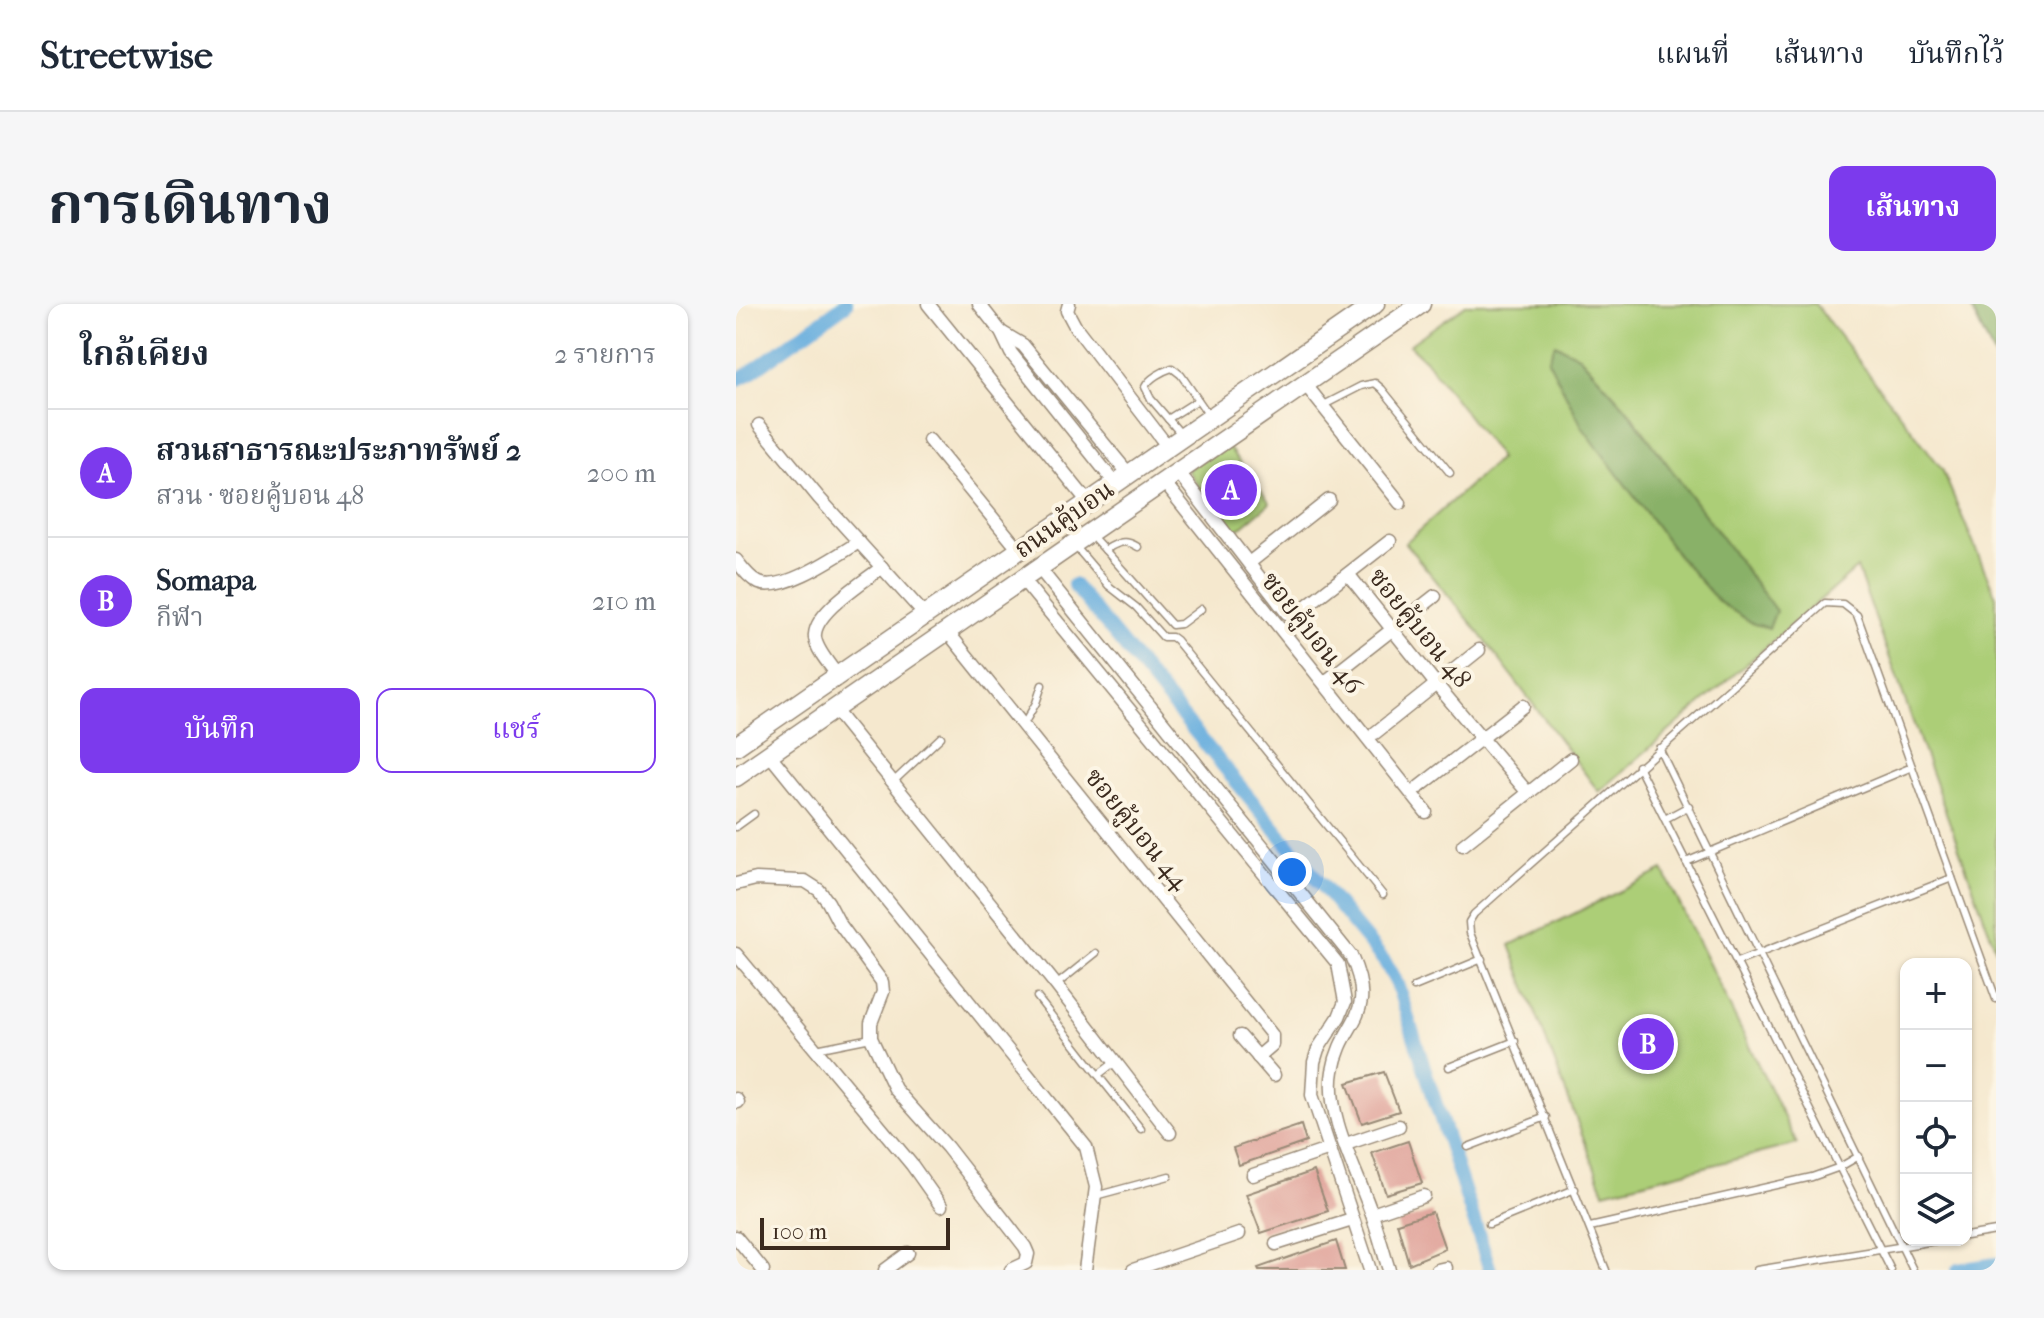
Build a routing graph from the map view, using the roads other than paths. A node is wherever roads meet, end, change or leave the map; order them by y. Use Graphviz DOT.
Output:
graph roads {
  1 [pos="928,304"];
  2 [pos="979,304"];
  3 [pos="1069,304"];
  4 [pos="1375,304"];
  5 [pos="1421,304"];
  6 [pos="1305,384"];
  7 [pos="1198,400"];
  8 [pos="1322,406"];
  9 [pos="1210,418"];
  10 [pos="1168,419"];
  11 [pos="759,425"];
  12 [pos="1184,436"];
  13 [pos="929,440"];
  14 [pos="1168,447"];
  15 [pos="1450,473"];
  16 [pos="1171,477"];
  17 [pos="1122,478"];
  18 [pos="1329,500"];
  19 [pos="1088,502"];
  20 [pos="1400,503"];
  21 [pos="1090,533"];
  22 [pos="1390,541"];
  23 [pos="859,542"];
  24 [pos="1074,545"];
  25 [pos="1138,547"];
  26 [pos="1019,550"];
  27 [pos="1105,550"];
  28 [pos="736,560"];
  29 [pos="1249,563"];
  30 [pos="882,567"];
  31 [pos="1039,568"];
  32 [pos="1348,574"];
  33 [pos="1023,580"];
  34 [pos="1435,596"];
  35 [pos="1201,609"];
  36 [pos="925,615"];
  37 [pos="1392,629"];
  38 [pos="947,631"];
  39 [pos="1479,650"];
  40 [pos="838,676"];
  41 [pos="1329,679"];
  42 [pos="1436,684"];
  43 [pos="1042,685"];
  44 [pos="1523,706"];
  45 [pos="834,709"];
  46 [pos="1024,724"];
  47 [pos="1375,733"];
  48 [pos="941,737"];
  49 [pos="1481,739"];
  50 [pos="736,746"];
  51 [pos="1659,748"];
  52 [pos="769,754"];
  53 [pos="1571,759"];
  54 [pos="1638,766"];
  55 [pos="1912,767"];
  56 [pos="736,777"];
  57 [pos="893,782"];
  58 [pos="1419,787"];
  59 [pos="1528,793"];
  60 [pos="1689,806"];
  61 [pos="1426,812"];
  62 [pos="754,814"];
  63 [pos="1665,819"];
  64 [pos="736,827"];
  65 [pos="1463,845"];
  66 [pos="1710,851"];
  67 [pos="1686,862"];
  68 [pos="1952,878"];
  69 [pos="736,884"];
  70 [pos="1383,895"];
  71 [pos="1096,953"];
  72 [pos="1760,953"];
  73 [pos="736,954"];
  74 [pos="1351,956"];
  75 [pos="1482,959"];
  76 [pos="1737,962"];
  77 [pos="1338,964"];
  78 [pos="1056,985"];
  79 [pos="1414,987"];
  80 [pos="1037,997"];
  81 [pos="1996,999"];
  82 [pos="1240,1036"];
  83 [pos="871,1038"];
  84 [pos="1515,1041"];
  85 [pos="816,1049"];
  86 [pos="1258,1057"];
  87 [pos="1115,1062"];
  88 [pos="1449,1067"];
  89 [pos="1098,1075"];
  90 [pos="1274,1075"];
  91 [pos="1546,1117"];
  92 [pos="1399,1126"];
  93 [pos="1141,1129"];
  94 [pos="1170,1133"];
  95 [pos="1346,1144"];
  96 [pos="1468,1147"];
  97 [pos="1330,1149"];
  98 [pos="1859,1156"];
  99 [pos="1840,1167"];
  100 [pos="1253,1175"];
  101 [pos="1169,1176"];
  102 [pos="1575,1189"];
  103 [pos="1095,1196"];
  104 [pos="1424,1196"];
  105 [pos="941,1206"];
  106 [pos="1372,1214"];
  107 [pos="1352,1220"];
  108 [pos="1489,1224"];
  109 [pos="1590,1227"];
  110 [pos="1996,1231"];
  111 [pos="1239,1234"];
  112 [pos="1972,1235"];
  113 [pos="736,1237"];
  114 [pos="1900,1240"];
  115 [pos="1276,1244"];
  116 [pos="1903,1246"];
  117 [pos="1882,1249"];
  118 [pos="908,1253"];
  119 [pos="1604,1269"];
  120 [pos="763,1270"];
  121 [pos="885,1270"];
  122 [pos="1011,1270"];
  123 [pos="1085,1270"];
  124 [pos="1133,1270"];
  125 [pos="1370,1270"];
  126 [pos="1389,1270"];
  127 [pos="1757,1270"];
  128 [pos="1891,1270"];
  129 [pos="1913,1270"];
  1 -- 19 [label="street"];
  2 -- 17 [label="street"];
  3 -- 14 [label="street"];
  4 -- 9 [label="main road, ถนนคู้บอน"];
  5 -- 6 [label="main road, ถนนคู้บอน"];
  6 -- 8 [label="street"];
  6 -- 16 [label="main road, ถนนคู้บอน"];
  7 -- 9 [label="lane"];
  7 -- 10 [label="lane"];
  7 -- 10 [label="lane"];
  8 -- 15 [label="lane"];
  8 -- 20 [label="street"];
  9 -- 12 [label="main road, ถนนคู้บอน"];
  10 -- 12 [label="lane"];
  11 -- 23 [label="street"];
  12 -- 14 [label="main road, ถนนคู้บอน"];
  13 -- 26 [label="street"];
  14 -- 17 [label="main road, ถนนคู้บอน"];
  16 -- 21 [label="main road, ถนนคู้บอน"];
  16 -- 29 [label="street, ซอยคู้บอน 48"];
  16 -- 61 [label="street, ซอยคู้บอน 46"];
  17 -- 19 [label="main road, ถนนคู้บอน"];
  18 -- 29 [label="street"];
  19 -- 26 [label="main road, ถนนคู้บอน"];
  21 -- 24 [label="main road, ถนนคู้บอน"];
  21 -- 27 [label="lane"];
  22 -- 32 [label="street"];
  23 -- 28 [label="street"];
  23 -- 30 [label="street"];
  24 -- 31 [label="main road, ถนนคู้บอน"];
  24 -- 70 [label="lane"];
  25 -- 27 [label="lane"];
  26 -- 36 [label="main road, ถนนคู้บอน"];
  27 -- 35 [label="lane"];
  29 -- 32 [label="street, ซอยคู้บอน 48"];
  30 -- 36 [label="street"];
  30 -- 40 [label="street"];
  31 -- 33 [label="main road, ถนนคู้บอน"];
  31 -- 74 [label="street"];
  32 -- 37 [label="street, ซอยคู้บอน 48"];
  33 -- 38 [label="main road, ถนนคู้บอน"];
  33 -- 77 [label="street"];
  34 -- 37 [label="street"];
  36 -- 40 [label="main road, ถนนคู้บอน"];
  37 -- 41 [label="street"];
  37 -- 42 [label="street, ซอยคู้บอน 48"];
  38 -- 45 [label="main road, ถนนคู้บอน"];
  38 -- 46 [label="street, ซอยคู้บอน 44"];
  39 -- 42 [label="street"];
  40 -- 50 [label="main road, ถนนคู้บอน"];
  42 -- 47 [label="street"];
  42 -- 49 [label="street, ซอยคู้บอน 48"];
  43 -- 46 [label="lane"];
  44 -- 49 [label="street"];
  45 -- 52 [label="main road, ถนนคู้บอน"];
  45 -- 57 [label="street"];
  46 -- 86 [label="street, ซอยคู้บอน 44"];
  48 -- 57 [label="lane"];
  49 -- 58 [label="street"];
  49 -- 59 [label="street, ซอยคู้บอน 48"];
  51 -- 54 [label="lane"];
  51 -- 55 [label="lane"];
  51 -- 60 [label="lane"];
  52 -- 56 [label="main road, ถนนคู้บอน"];
  52 -- 103 [label="street"];
  53 -- 59 [label="street"];
  54 -- 63 [label="lane"];
  54 -- 75 [label="lane"];
  55 -- 66 [label="lane"];
  55 -- 68 [label="lane"];
  57 -- 78 [label="street"];
  59 -- 65 [label="street"];
  60 -- 63 [label="lane"];
  60 -- 66 [label="lane"];
  62 -- 64 [label="lane"];
  63 -- 67 [label="lane"];
  66 -- 67 [label="lane"];
  66 -- 72 [label="lane"];
  67 -- 76 [label="lane"];
  68 -- 72 [label="lane"];
  68 -- 81 [label="lane"];
  69 -- 83 [label="street"];
  71 -- 78 [label="lane"];
  72 -- 76 [label="lane"];
  72 -- 98 [label="lane"];
  73 -- 85 [label="street"];
  74 -- 77 [label="street"];
  74 -- 95 [label="street"];
  75 -- 79 [label="lane"];
  75 -- 84 [label="lane"];
  76 -- 99 [label="lane"];
  77 -- 97 [label="street"];
  78 -- 87 [label="street"];
  80 -- 89 [label="lane"];
  82 -- 86 [label="street"];
  83 -- 85 [label="lane"];
  83 -- 122 [label="street"];
  84 -- 88 [label="lane"];
  84 -- 91 [label="lane"];
  85 -- 105 [label="street"];
  86 -- 90 [label="street"];
  87 -- 89 [label="lane"];
  87 -- 94 [label="street"];
  89 -- 93 [label="lane"];
  91 -- 96 [label="lane"];
  91 -- 102 [label="lane"];
  92 -- 95 [label="street"];
  95 -- 106 [label="street"];
  97 -- 100 [label="street"];
  97 -- 107 [label="street"];
  98 -- 99 [label="lane"];
  98 -- 114 [label="lane"];
  99 -- 109 [label="lane"];
  99 -- 117 [label="lane"];
  101 -- 103 [label="lane"];
  102 -- 108 [label="lane"];
  102 -- 109 [label="lane"];
  103 -- 123 [label="street"];
  104 -- 106 [label="street"];
  106 -- 126 [label="street"];
  107 -- 115 [label="street"];
  107 -- 125 [label="street"];
  109 -- 119 [label="lane"];
  110 -- 112 [label="lane"];
  111 -- 124 [label="street"];
  113 -- 120 [label="street"];
  116 -- 117 [label="lane"];
  116 -- 129 [label="lane"];
  117 -- 127 [label="lane"];
  117 -- 128 [label="lane"];
  118 -- 121 [label="street"];
}
